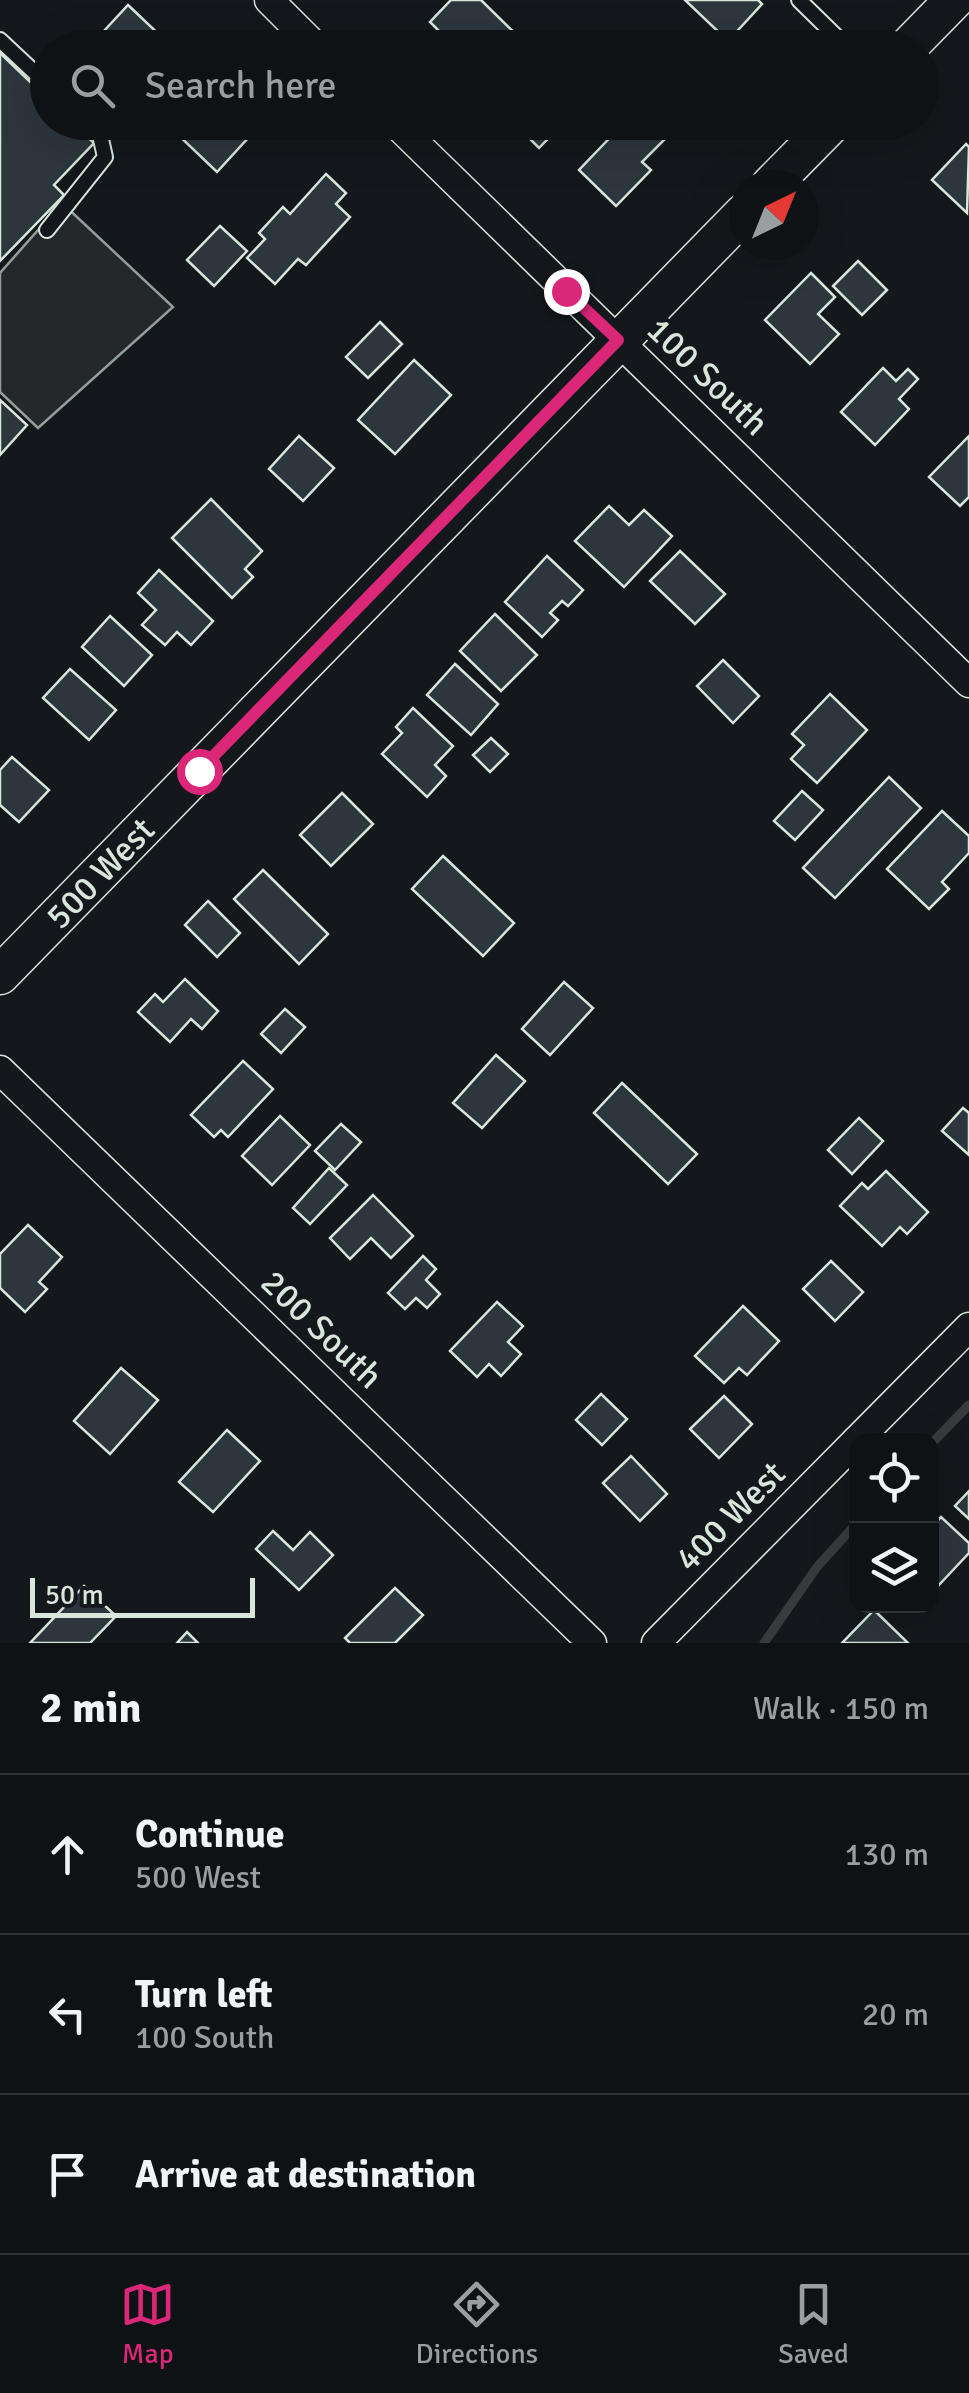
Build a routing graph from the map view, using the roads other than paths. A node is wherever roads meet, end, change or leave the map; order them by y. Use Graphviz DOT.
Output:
graph roads {
  1 [pos="268,0"];
  2 [pos="799,0"];
  3 [pos="954,0"];
  4 [pos="299,30"];
  5 [pos="830,30"];
  6 [pos="925,30"];
  7 [pos="0,40"];
  8 [pos="30,68"];
  9 [pos="101,140"];
  10 [pos="412,140"];
  11 [pos="816,140"];
  12 [pos="787,170"];
  13 [pos="729,228"];
  14 [pos="47,230"];
  15 [pos="618,340"];
  16 [pos="969,684"];
  17 [pos="0,975"];
  18 [pos="0,1070"];
  19 [pos="969,1327"];
  20 [pos="865,1433"];
  21 [pos="849,1449"];
  22 [pos="592,1643"];
  23 [pos="656,1643"];
  1 -- 4 [label="street"];
  2 -- 5 [label="lane"];
  3 -- 6 [label="street"];
  7 -- 8 [label="lane"];
  9 -- 14 [label="lane"];
  10 -- 15 [label="street, 100 South"];
  11 -- 12 [label="street"];
  13 -- 15 [label="street, 500 West"];
  15 -- 16 [label="street, 100 South"];
  15 -- 17 [label="street, 500 West"];
  18 -- 22 [label="street, 200 South"];
  19 -- 20 [label="street, 400 West"];
  21 -- 23 [label="street, 400 West"];
}
